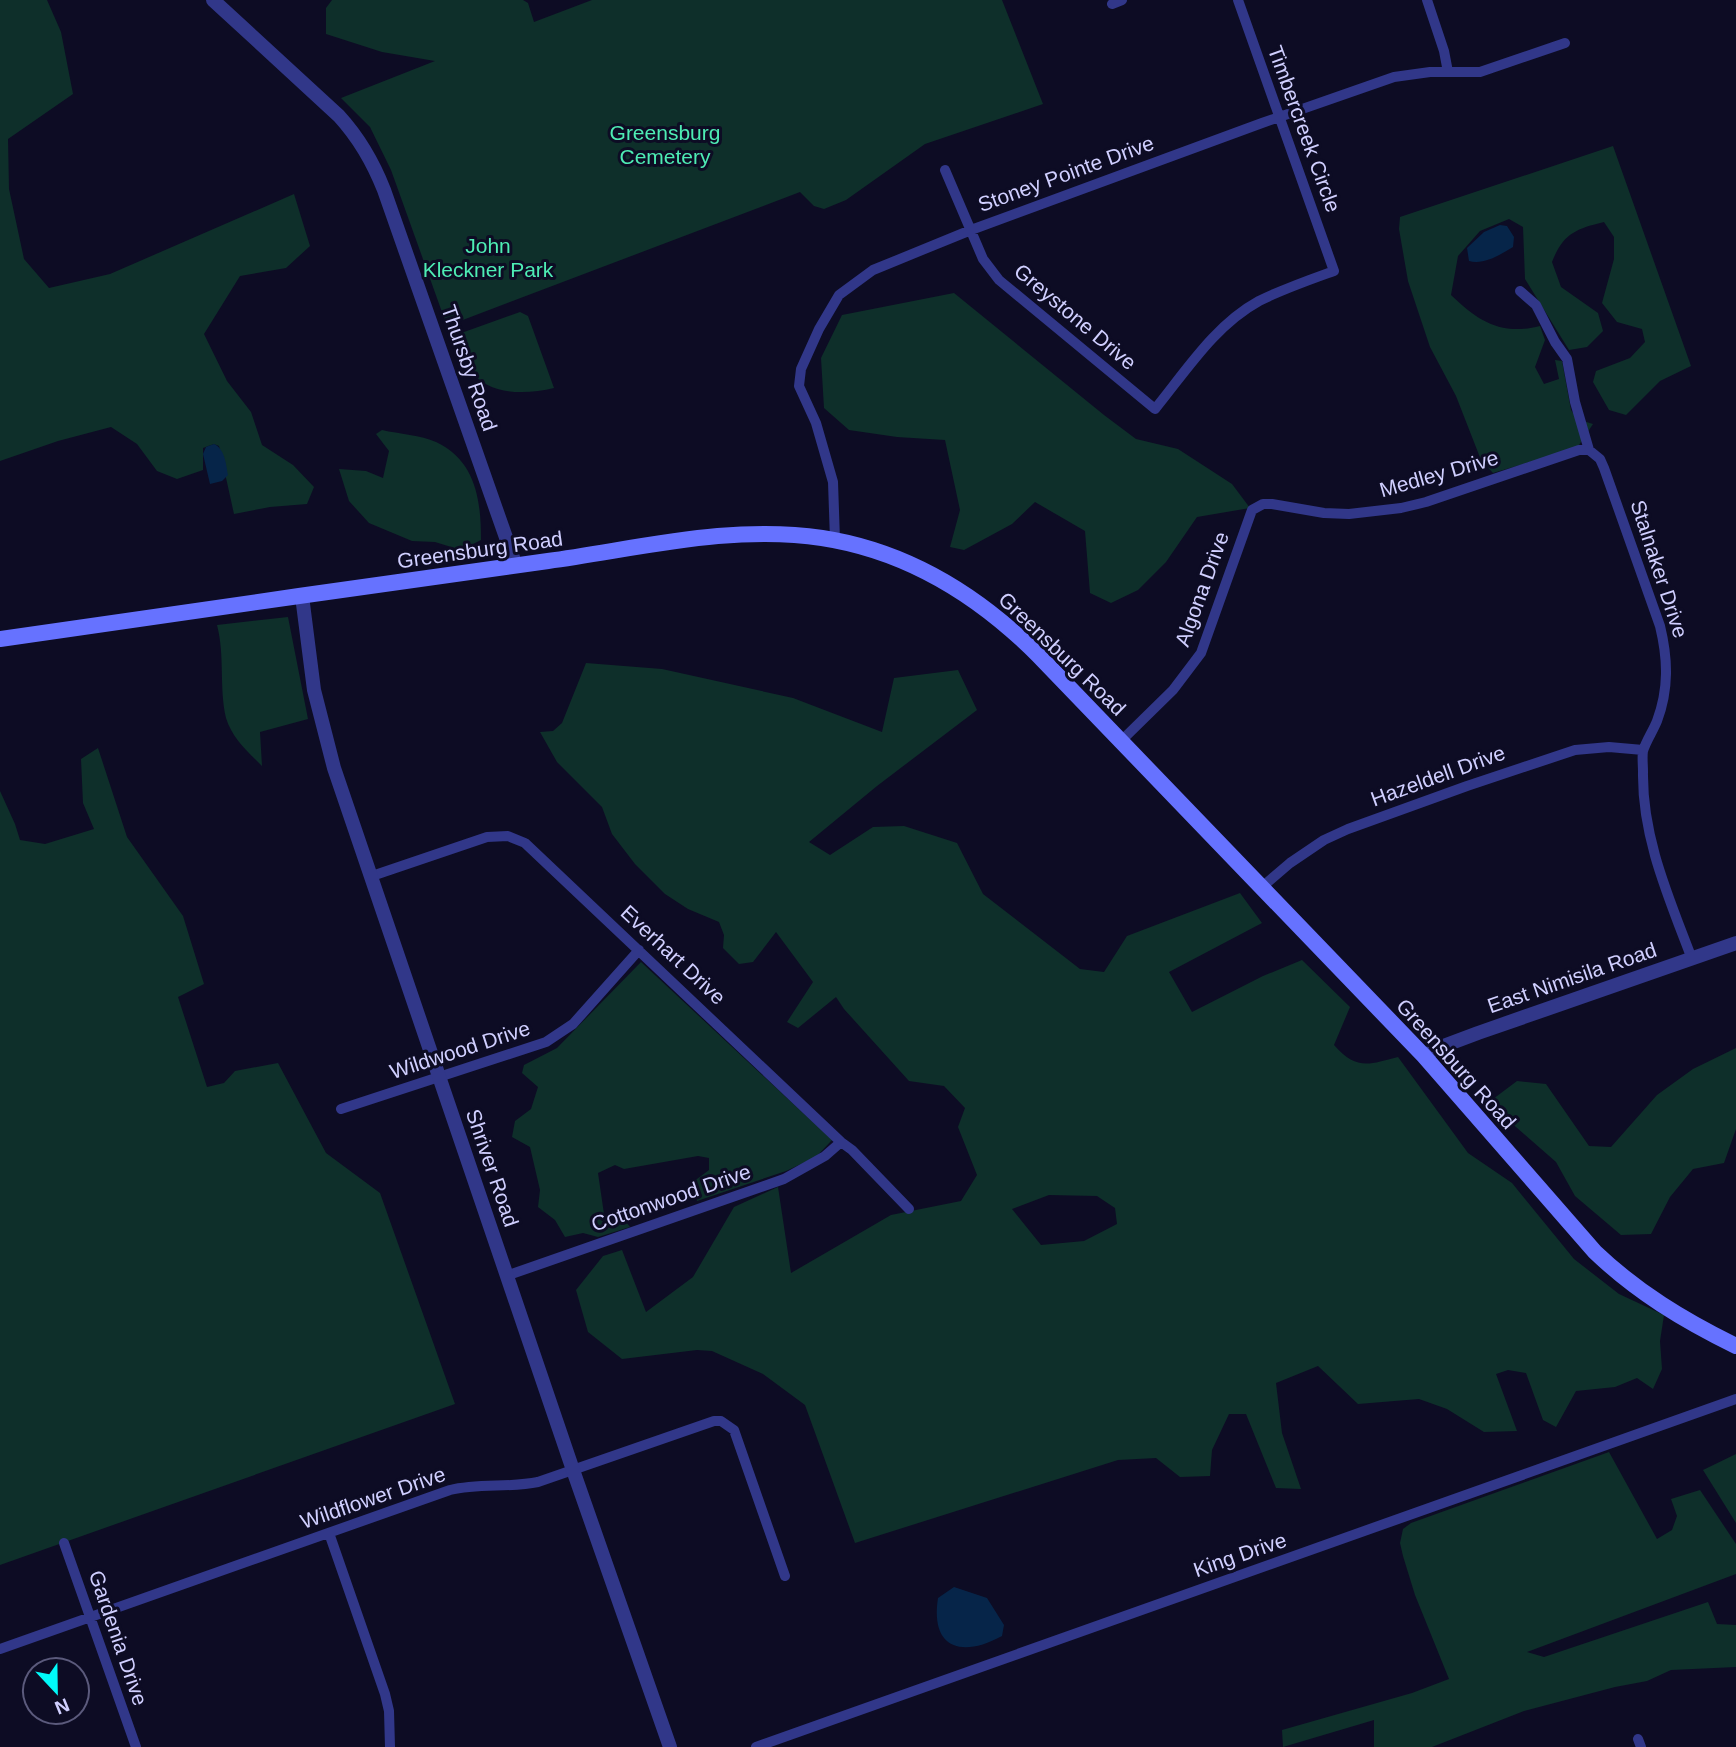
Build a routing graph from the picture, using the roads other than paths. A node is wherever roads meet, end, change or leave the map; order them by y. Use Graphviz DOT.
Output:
graph roads {
  1 [pos="213,0"];
  2 [pos="1238,0"];
  3 [pos="1427,0"];
  4 [pos="1565,43"];
  5 [pos="1448,72"];
  6 [pos="1280,117"];
  7 [pos="945,170"];
  8 [pos="971,230"];
  9 [pos="1520,291"];
  10 [pos="1155,409"];
  11 [pos="1588,450"];
  12 [pos="1255,508"];
  13 [pos="835,540"];
  14 [pos="516,566"];
  15 [pos="302,596"];
  16 [pos="0,639"];
  17 [pos="1121,740"];
  18 [pos="1643,750"];
  19 [pos="372,876"];
  20 [pos="1262,887"];
  21 [pos="1736,943"];
  22 [pos="639,950"];
  23 [pos="1692,959"];
  24 [pos="1424,1056"];
  25 [pos="439,1077"];
  26 [pos="341,1109"];
  27 [pos="841,1142"];
  28 [pos="909,1209"];
  29 [pos="506,1276"];
  30 [pos="1736,1346"];
  31 [pos="1736,1399"];
  32 [pos="572,1470"];
  33 [pos="329,1533"];
  34 [pos="64,1543"];
  35 [pos="785,1576"];
  36 [pos="90,1617"];
  37 [pos="0,1649"];
  38 [pos="136,1747"];
  39 [pos="390,1747"];
  40 [pos="670,1747"];
  41 [pos="756,1747"];
  1 -- 14 [label="street, Thursby Road"];
  2 -- 6 [label="street, Timbercreek Circle"];
  3 -- 5 [label="street"];
  4 -- 5 [label="street, Stoney Pointe Drive"];
  5 -- 6 [label="street, Stoney Pointe Drive"];
  6 -- 8 [label="street, Stoney Pointe Drive"];
  6 -- 10 [label="street, Timbercreek Circle"];
  7 -- 8 [label="street, Greystone Drive"];
  8 -- 10 [label="street, Greystone Drive"];
  8 -- 13 [label="street, Stoney Pointe Drive"];
  9 -- 11 [label="street, Stalnaker Drive"];
  11 -- 12 [label="street, Medley Drive"];
  11 -- 18 [label="street, Stalnaker Drive"];
  12 -- 17 [label="street, Algona Drive"];
  13 -- 14 [label="main road, Greensburg Road"];
  13 -- 17 [label="main road, Greensburg Road"];
  14 -- 15 [label="main road, Greensburg Road"];
  15 -- 16 [label="main road, Greensburg Road"];
  15 -- 19 [label="street, Shriver Road"];
  17 -- 20 [label="main road, Greensburg Road"];
  18 -- 20 [label="street, Hazeldell Drive"];
  18 -- 23 [label="street, Stalnaker Drive"];
  19 -- 22 [label="street, Everhart Drive"];
  19 -- 25 [label="street, Shriver Road"];
  20 -- 24 [label="main road, Greensburg Road"];
  21 -- 23 [label="street, East Nimisila Road"];
  22 -- 25 [label="street, Wildwood Drive"];
  22 -- 27 [label="street, Everhart Drive"];
  23 -- 24 [label="street, East Nimisila Road"];
  24 -- 30 [label="main road, Greensburg Road"];
  25 -- 26 [label="street, Wildwood Drive"];
  25 -- 29 [label="street, Shriver Road"];
  27 -- 28 [label="street, Everhart Drive"];
  27 -- 29 [label="street, Cottonwood Drive"];
  29 -- 32 [label="street, Shriver Road"];
  31 -- 41 [label="street, King Drive"];
  32 -- 33 [label="street, Wildflower Drive"];
  32 -- 35 [label="street, Wildflower Drive"];
  32 -- 40 [label="street, Shriver Road"];
  33 -- 36 [label="street, Wildflower Drive"];
  33 -- 39 [label="street"];
  34 -- 36 [label="street, Gardenia Drive"];
  36 -- 37 [label="street, Wildflower Drive"];
  36 -- 38 [label="street, Gardenia Drive"];
}
